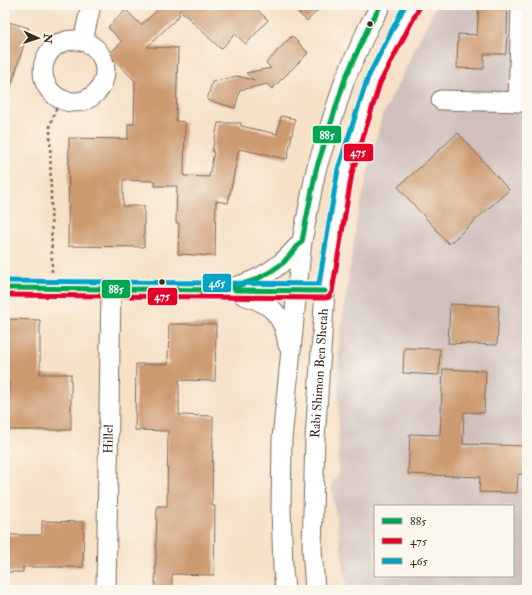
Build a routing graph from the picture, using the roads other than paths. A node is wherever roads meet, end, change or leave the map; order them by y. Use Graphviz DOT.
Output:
graph roads {
  1 [pos="91,5"];
  2 [pos="381,5"];
  3 [pos="413,5"];
  4 [pos="522,5"];
  5 [pos="84,41"];
  6 [pos="441,100"];
  7 [pos="522,102"];
  8 [pos="302,241"];
  9 [pos="5,288"];
  10 [pos="111,289"];
  11 [pos="224,290"];
  12 [pos="297,291"];
  13 [pos="325,291"];
  14 [pos="290,363"];
  15 [pos="106,590"];
  16 [pos="285,590"];
  17 [pos="315,590"];
  1 -- 5 [label="street"];
  2 -- 8 [label="street"];
  3 -- 13 [label="street, Rabi Shimon Ben Shetah"];
  4 -- 7 [label="street"];
  5 -- 5 [label="street"];
  6 -- 7 [label="street"];
  8 -- 11 [label="street"];
  8 -- 12 [label="street"];
  9 -- 10 [label="street"];
  10 -- 11 [label="street"];
  10 -- 15 [label="street, Hillel"];
  11 -- 12 [label="street"];
  11 -- 14 [label="street"];
  12 -- 13 [label="street"];
  12 -- 14 [label="street"];
  13 -- 17 [label="street, Rabi Shimon Ben Shetah"];
  14 -- 16 [label="street"];
}
